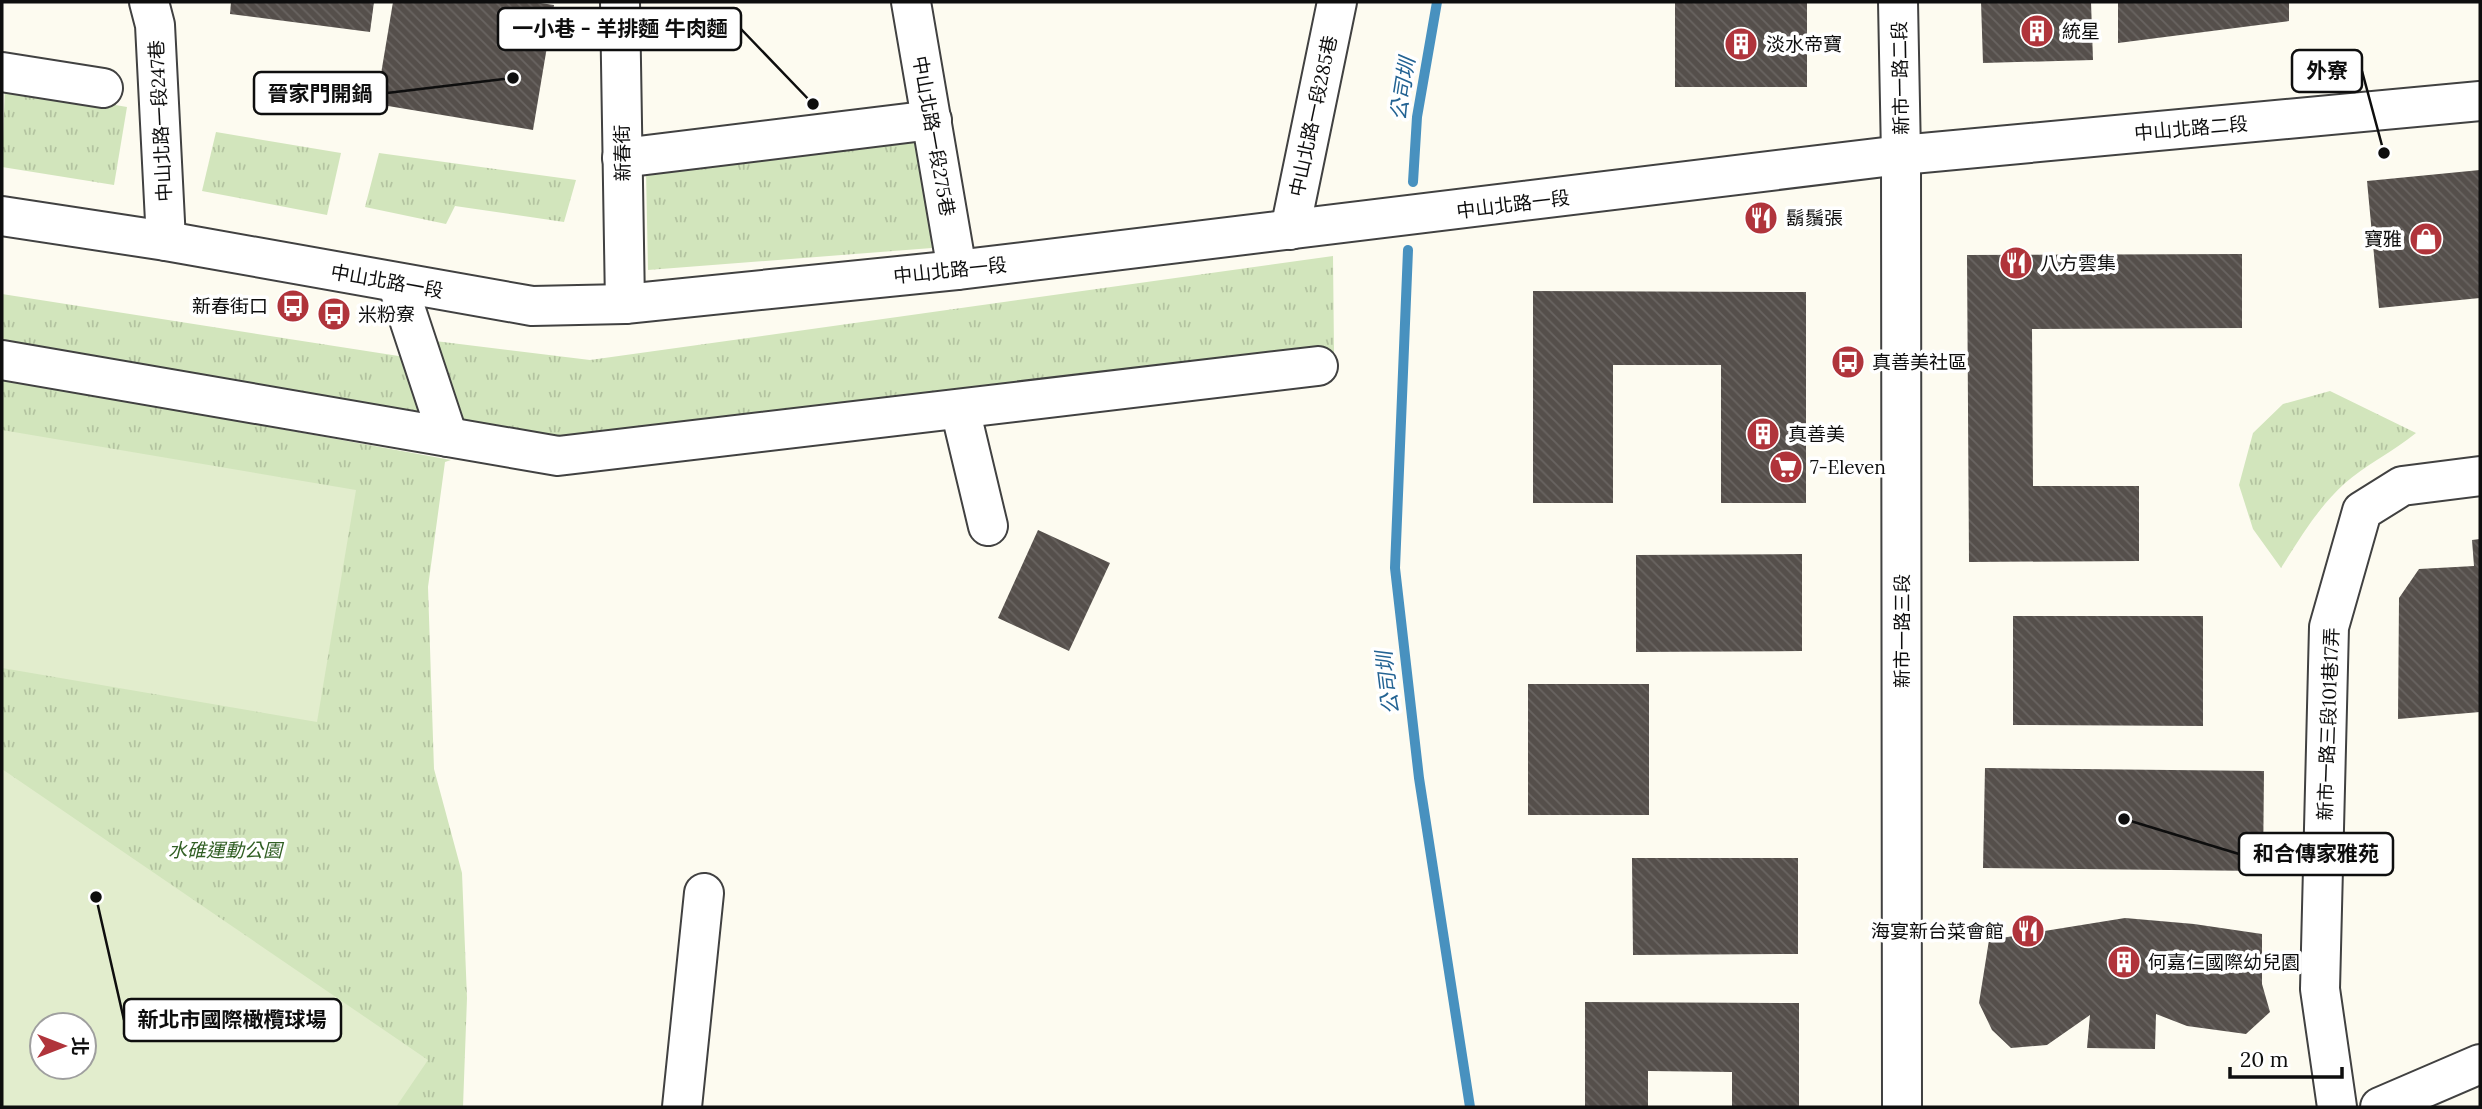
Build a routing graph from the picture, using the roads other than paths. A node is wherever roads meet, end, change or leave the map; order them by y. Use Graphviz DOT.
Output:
graph roads {
  1 [pos="149,2"];
  2 [pos="620,2"];
  3 [pos="911,2"];
  4 [pos="1337,2"];
  5 [pos="1898,2"];
  6 [pos="2,72"];
  7 [pos="103,88"];
  8 [pos="2480,101"];
  9 [pos="932,120"];
  10 [pos="1901,155"];
  11 [pos="622,158"];
  12 [pos="2,216"];
  13 [pos="1290,230"];
  14 [pos="166,241"];
  15 [pos="957,270"];
  16 [pos="397,283"];
  17 [pos="625,303"];
  18 [pos="2,360"];
  19 [pos="1318,366"];
  20 [pos="960,409"];
  21 [pos="448,436"];
  22 [pos="2480,476"];
  23 [pos="988,527"];
  24 [pos="704,893"];
  25 [pos="2480,1064"];
  26 [pos="682,1107"];
  27 [pos="1902,1107"];
  28 [pos="2337,1107"];
  29 [pos="2380,1107"];
  1 -- 14 [label="street, 中山北路一段247巷"];
  2 -- 11 [label="street, 新春街"];
  3 -- 9 [label="street, 中山北路一段275巷"];
  4 -- 13 [label="street, 中山北路一段285巷"];
  5 -- 10 [label="street, 新市一路二段"];
  6 -- 7 [label="street"];
  8 -- 10 [label="street, 中山北路二段"];
  9 -- 11 [label="street"];
  9 -- 15 [label="street, 中山北路一段275巷"];
  10 -- 13 [label="street, 中山北路一段"];
  10 -- 27 [label="street, 新市一路三段"];
  11 -- 17 [label="street, 新春街"];
  12 -- 14 [label="street, 中山北路一段"];
  13 -- 15 [label="street, 中山北路一段"];
  14 -- 16 [label="street, 中山北路一段"];
  15 -- 17 [label="street, 中山北路一段"];
  16 -- 17 [label="street, 中山北路一段"];
  16 -- 21 [label="street"];
  18 -- 21 [label="street"];
  19 -- 20 [label="street"];
  20 -- 21 [label="street"];
  20 -- 23 [label="street"];
  22 -- 28 [label="street, 新市一路三段101巷17弄"];
  24 -- 26 [label="street"];
  25 -- 29 [label="street"];
}
